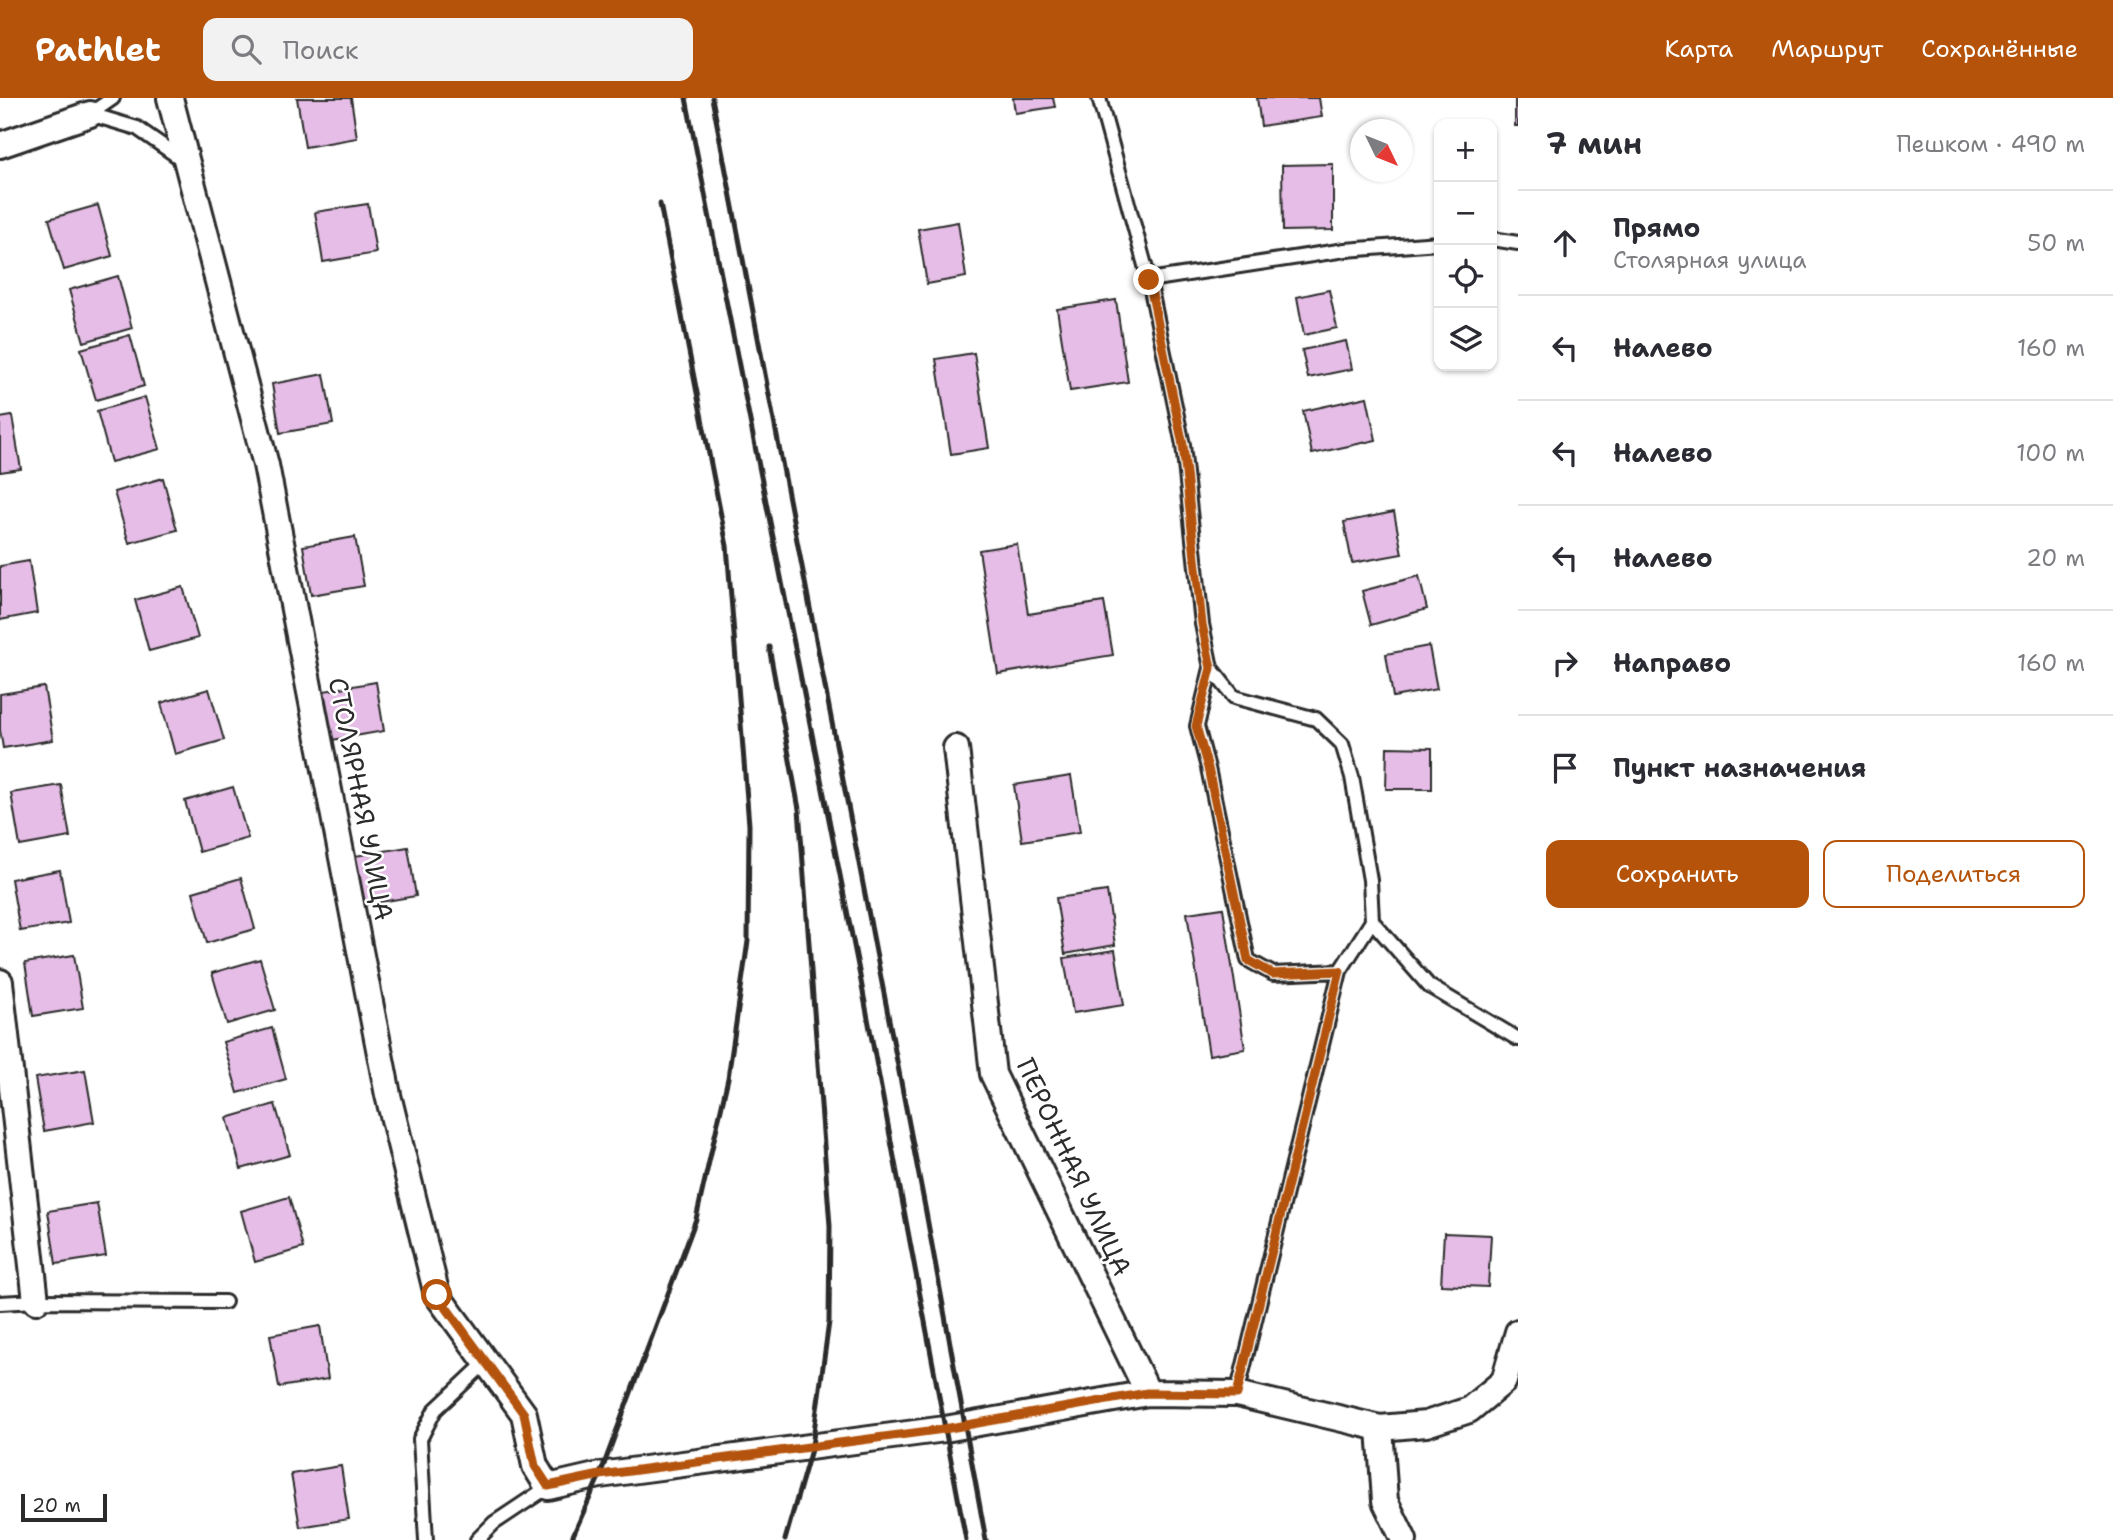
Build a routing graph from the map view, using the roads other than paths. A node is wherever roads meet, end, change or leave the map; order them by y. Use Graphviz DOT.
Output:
graph roads {
  1 [pos="113,98"];
  2 [pos="170,98"];
  3 [pos="1099,98"];
  4 [pos="90,114"];
  5 [pos="0,145"];
  6 [pos="186,162"];
  7 [pos="1497,240"];
  8 [pos="1434,243"];
  9 [pos="1518,243"];
  10 [pos="1149,280"];
  11 [pos="1211,668"];
  12 [pos="956,748"];
  13 [pos="1372,921"];
  14 [pos="1340,971"];
  15 [pos="0,982"];
  16 [pos="1518,1039"];
  17 [pos="36,1301"];
  18 [pos="225,1302"];
  19 [pos="0,1303"];
  20 [pos="1518,1332"];
  21 [pos="486,1362"];
  22 [pos="1147,1393"];
  23 [pos="1237,1394"];
  24 [pos="1380,1428"];
  25 [pos="548,1486"];
  26 [pos="426,1540"];
  27 [pos="477,1540"];
  28 [pos="1404,1540"];
  1 -- 4 [label="lane"];
  2 -- 6 [label="street, СТОЛЯРНАЯ УЛИЦА"];
  3 -- 10 [label="lane"];
  4 -- 5 [label="street"];
  4 -- 6 [label="lane"];
  6 -- 21 [label="street, СТОЛЯРНАЯ УЛИЦА"];
  7 -- 9 [label="lane"];
  8 -- 10 [label="lane"];
  10 -- 11 [label="lane"];
  11 -- 13 [label="lane"];
  11 -- 14 [label="lane"];
  12 -- 22 [label="street, ПЕРОННАЯ УЛИЦА"];
  13 -- 14 [label="lane"];
  13 -- 16 [label="lane"];
  14 -- 23 [label="lane"];
  15 -- 17 [label="street"];
  17 -- 18 [label="lane"];
  17 -- 19 [label="lane"];
  20 -- 24 [label="street"];
  21 -- 25 [label="street, СТОЛЯРНАЯ УЛИЦА"];
  21 -- 26 [label="lane"];
  22 -- 23 [label="street"];
  22 -- 25 [label="street"];
  23 -- 24 [label="street"];
  24 -- 28 [label="street"];
  25 -- 27 [label="lane"];
}
